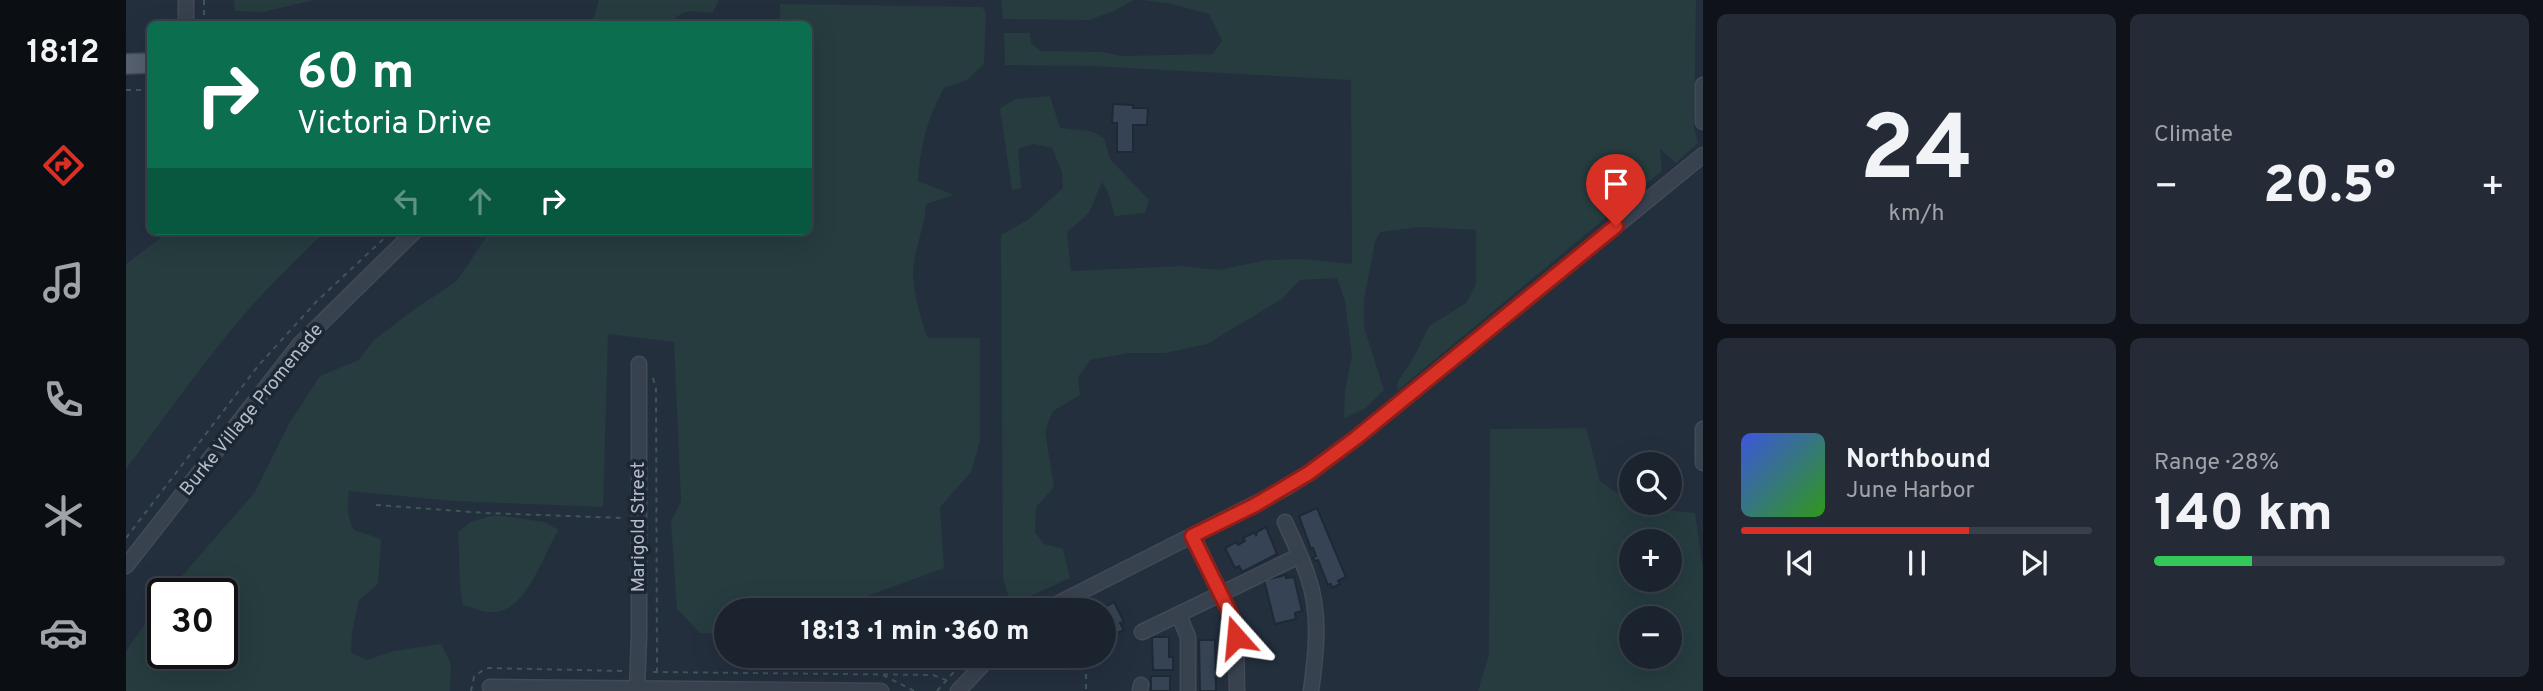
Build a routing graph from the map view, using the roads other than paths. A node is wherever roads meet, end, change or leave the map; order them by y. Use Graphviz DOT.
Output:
graph roads {
  1 [pos="186,0"];
  2 [pos="186,21"];
  3 [pos="147,63"];
  4 [pos="126,64"];
  5 [pos="126,74"];
  6 [pos="147,74"];
  7 [pos="1703,85"];
  8 [pos="1703,122"];
  9 [pos="1703,155"];
  10 [pos="411,235"];
  11 [pos="639,364"];
  12 [pos="1703,429"];
  13 [pos="1703,463"];
  14 [pos="1285,522"];
  15 [pos="1192,536"];
  16 [pos="1300,556"];
  17 [pos="126,566"];
  18 [pos="1220,594"];
  19 [pos="1069,598"];
  20 [pos="1180,615"];
  21 [pos="1142,632"];
  22 [pos="980,668"];
  23 [pos="490,687"];
  24 [pos="637,690"];
  25 [pos="881,691"];
  26 [pos="958,691"];
  27 [pos="1188,691"];
  28 [pos="1237,691"];
  29 [pos="1311,691"];
  1 -- 2 [label="street"];
  3 -- 4 [label="main road"];
  5 -- 6 [label="main road"];
  7 -- 8 [label="street"];
  9 -- 15 [label="street"];
  10 -- 17 [label="street, Burke Village Promenade"];
  11 -- 24 [label="street, Marigold Street"];
  12 -- 13 [label="street"];
  14 -- 16 [label="street"];
  15 -- 18 [label="street"];
  15 -- 19 [label="street"];
  16 -- 18 [label="street"];
  16 -- 29 [label="street"];
  18 -- 20 [label="street"];
  18 -- 28 [label="street"];
  20 -- 21 [label="street"];
  20 -- 27 [label="street"];
  22 -- 26 [label="street"];
  23 -- 24 [label="street"];
  24 -- 25 [label="street"];
}
